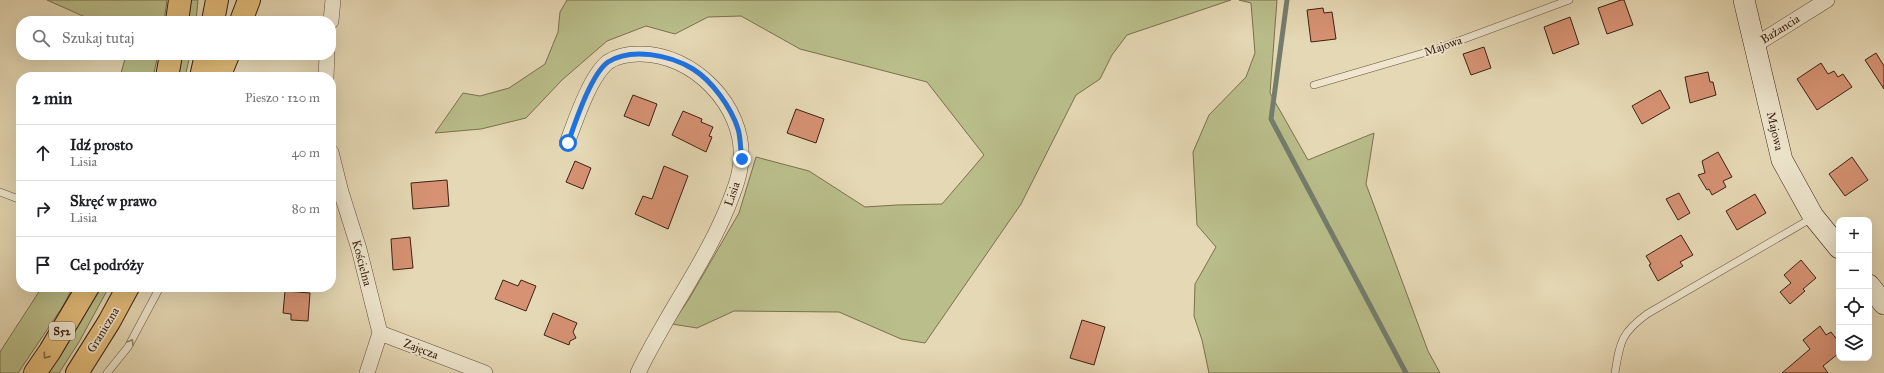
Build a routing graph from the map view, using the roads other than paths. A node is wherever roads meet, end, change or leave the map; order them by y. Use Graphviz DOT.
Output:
graph roads {
  1 [pos="180,0"];
  2 [pos="217,0"];
  3 [pos="249,0"];
  4 [pos="334,0"];
  5 [pos="1569,0"];
  6 [pos="1744,0"];
  7 [pos="1826,0"];
  8 [pos="178,16"];
  9 [pos="214,16"];
  10 [pos="243,16"];
  11 [pos="332,16"];
  12 [pos="1755,45"];
  13 [pos="170,60"];
  14 [pos="205,60"];
  15 [pos="226,60"];
  16 [pos="327,60"];
  17 [pos="168,72"];
  18 [pos="202,72"];
  19 [pos="221,72"];
  20 [pos="326,72"];
  21 [pos="1314,85"];
  22 [pos="568,143"];
  23 [pos="336,169"];
  24 [pos="0,192"];
  25 [pos="16,198"];
  26 [pos="1813,216"];
  27 [pos="1836,244"];
  28 [pos="1872,289"];
  29 [pos="85,292"];
  30 [pos="125,292"];
  31 [pos="157,292"];
  32 [pos="1884,304"];
  33 [pos="380,333"];
  34 [pos="35,373"];
  35 [pos="77,373"];
  36 [pos="107,373"];
  37 [pos="367,373"];
  38 [pos="485,373"];
  39 [pos="638,373"];
  40 [pos="1615,373"];
  1 -- 8 [label="highway"];
  2 -- 9 [label="highway"];
  3 -- 10 [label="highway"];
  4 -- 11 [label="street"];
  5 -- 21 [label="lane, Majowa"];
  6 -- 12 [label="street, Majowa"];
  7 -- 12 [label="street, Bażancia"];
  12 -- 26 [label="street, Majowa"];
  13 -- 17 [label="highway"];
  14 -- 18 [label="highway"];
  15 -- 19 [label="highway"];
  16 -- 20 [label="street"];
  22 -- 39 [label="street, Lisia"];
  23 -- 33 [label="street, Kościelna"];
  24 -- 25 [label="lane"];
  26 -- 27 [label="street, Majowa"];
  26 -- 40 [label="lane"];
  28 -- 32 [label="street"];
  29 -- 34 [label="highway, S52, one-way"];
  30 -- 35 [label="highway, Graniczna"];
  36 -- 31 [label="lane, one-way"];
  33 -- 37 [label="street"];
  33 -- 38 [label="street, Zajęcza"];
}
